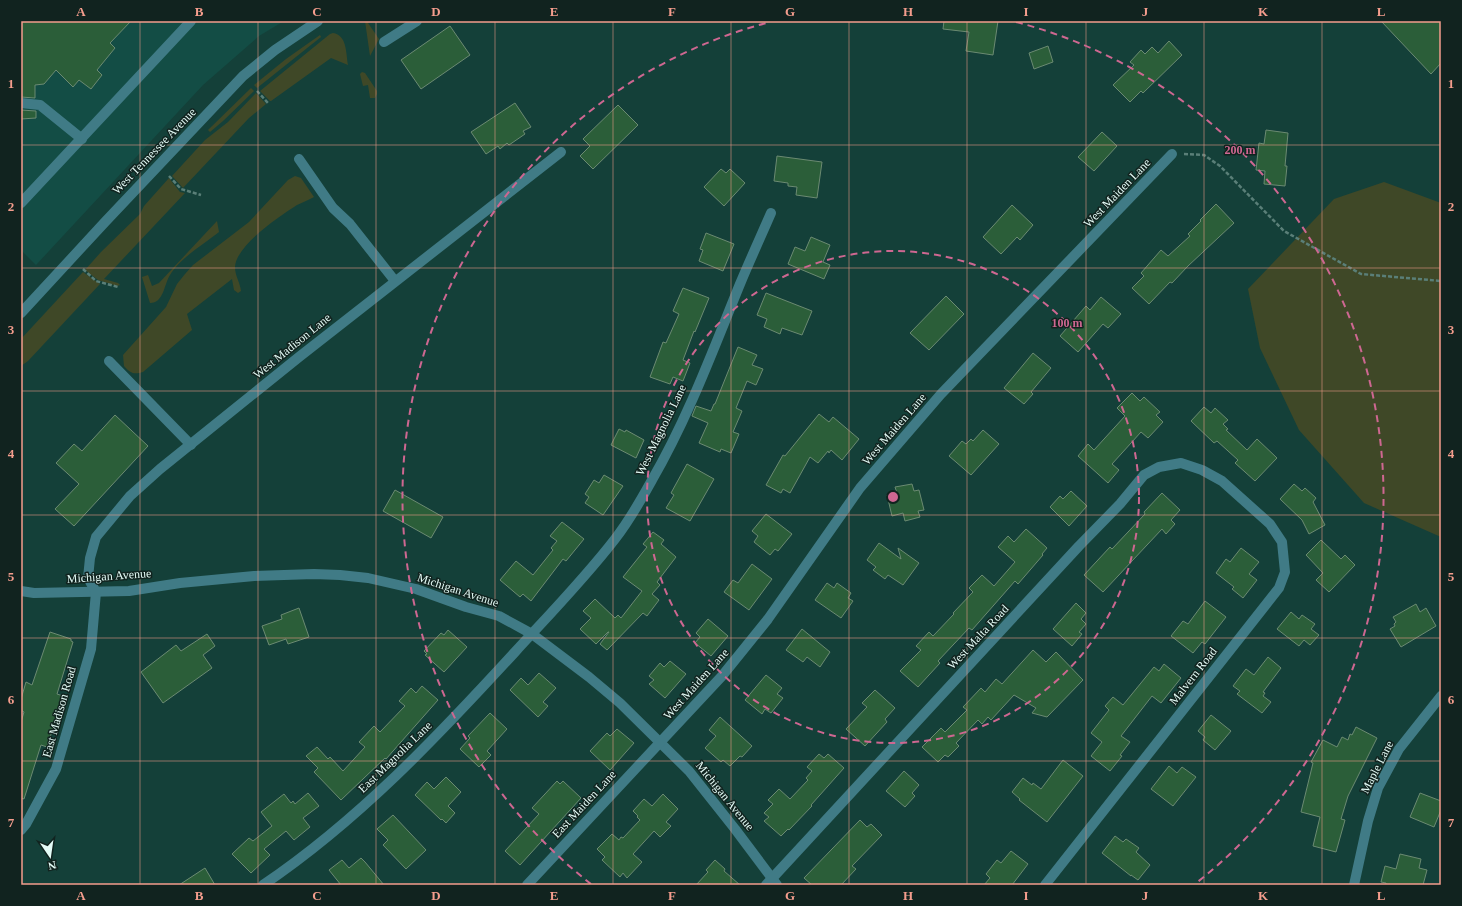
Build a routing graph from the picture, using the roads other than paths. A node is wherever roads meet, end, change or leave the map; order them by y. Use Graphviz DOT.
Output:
graph roads {
  1 [pos="191,21"];
  2 [pos="318,21"];
  3 [pos="417,21"];
  4 [pos="384,42"];
  5 [pos="21,103"];
  6 [pos="82,138"];
  7 [pos="561,152"];
  8 [pos="1172,154"];
  9 [pos="299,159"];
  10 [pos="21,203"];
  11 [pos="771,213"];
  12 [pos="395,281"];
  13 [pos="21,313"];
  14 [pos="109,361"];
  15 [pos="190,445"];
  16 [pos="1222,481"];
  17 [pos="21,591"];
  18 [pos="96,592"];
  19 [pos="532,634"];
  20 [pos="1441,696"];
  21 [pos="661,743"];
  22 [pos="21,830"];
  23 [pos="772,882"];
  24 [pos="263,885"];
  25 [pos="528,885"];
  26 [pos="1045,885"];
  27 [pos="1354,885"];
  1 -- 6 [label="street"];
  2 -- 13 [label="street, West Tennessee Avenue"];
  3 -- 4 [label="street"];
  5 -- 6 [label="street"];
  6 -- 10 [label="street"];
  7 -- 12 [label="street, West Madison Lane"];
  8 -- 21 [label="street, West Maiden Lane"];
  9 -- 12 [label="street"];
  11 -- 19 [label="street, West Magnolia Lane"];
  12 -- 15 [label="street, West Madison Lane"];
  14 -- 15 [label="street"];
  15 -- 18 [label="street, West Madison Lane"];
  16 -- 23 [label="street, West Malta Road"];
  16 -- 26 [label="street, Malvern Road"];
  17 -- 18 [label="street, Michigan Avenue"];
  18 -- 19 [label="street, Michigan Avenue"];
  18 -- 22 [label="street, East Madison Road"];
  19 -- 21 [label="street, Michigan Avenue"];
  19 -- 24 [label="street, East Magnolia Lane"];
  20 -- 27 [label="street, Maple Lane"];
  21 -- 23 [label="street, Michigan Avenue"];
  21 -- 25 [label="street, East Maiden Lane"];
}
